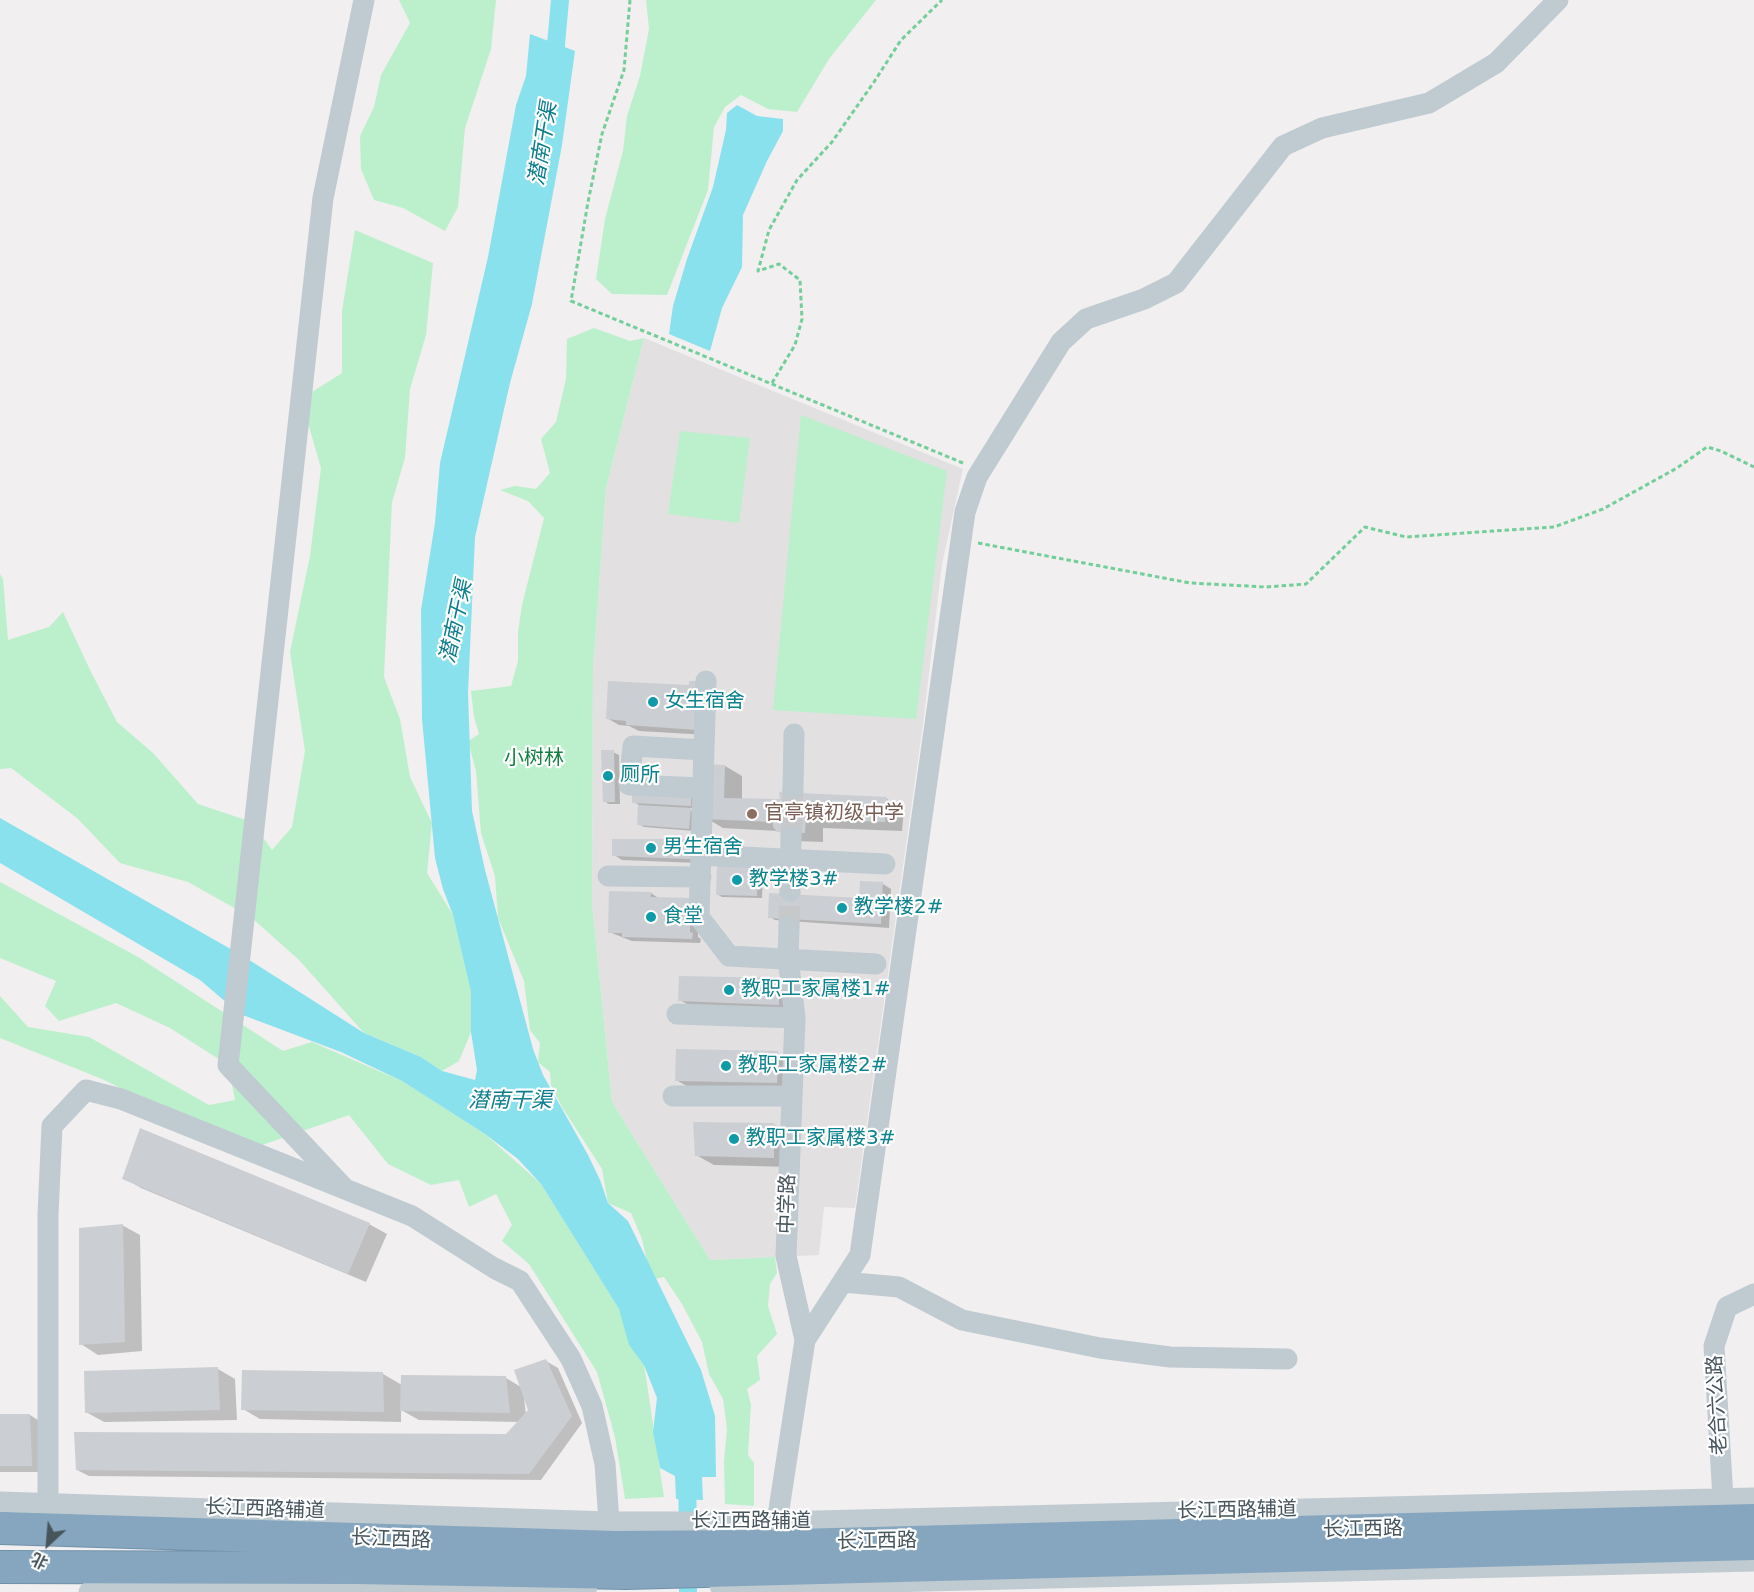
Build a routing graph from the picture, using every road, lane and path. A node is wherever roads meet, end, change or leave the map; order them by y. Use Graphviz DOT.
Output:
graph roads {
  1 [pos="364,0"];
  2 [pos="630,0"];
  3 [pos="942,0"];
  4 [pos="1558,0"];
  5 [pos="772,384"];
  6 [pos="1754,467"];
  7 [pos="974,485"];
  8 [pos="961,540"];
  9 [pos="706,681"];
  10 [pos="794,734"];
  11 [pos="704,750"];
  12 [pos="703,788"];
  13 [pos="793,788"];
  14 [pos="791,837"];
  15 [pos="701,855"];
  16 [pos="885,864"];
  17 [pos="608,876"];
  18 [pos="701,877"];
  19 [pos="790,891"];
  20 [pos="789,927"];
  21 [pos="876,964"];
  22 [pos="677,1014"];
  23 [pos="795,1018"];
  24 [pos="674,1096"];
  25 [pos="792,1096"];
  26 [pos="345,1189"];
  27 [pos="843,1282"];
  28 [pos="1754,1294"];
  29 [pos="805,1340"];
  30 [pos="1287,1359"];
  31 [pos="1754,1498"];
  32 [pos="1723,1499"];
  33 [pos="0,1502"];
  34 [pos="48,1503"];
  35 [pos="1754,1520"];
  36 [pos="0,1528"];
  37 [pos="1754,1544"];
  38 [pos="615,1561"];
  39 [pos="1754,1561"];
  40 [pos="772,1563"];
  41 [pos="0,1567"];
  42 [pos="89,1592"];
  1 -- 26 [label="street"];
  2 -- 5 [label="path"];
  3 -- 5 [label="path"];
  4 -- 7 [label="street"];
  5 -- 7 [label="path"];
  6 -- 8 [label="path"];
  7 -- 8 [label="street"];
  8 -- 27 [label="street"];
  9 -- 11 [label="street"];
  10 -- 13 [label="street"];
  11 -- 12 [label="street"];
  11 -- 12 [label="street"];
  12 -- 15 [label="street"];
  14 -- 19 [label="street"];
  15 -- 16 [label="street"];
  15 -- 18 [label="street"];
  17 -- 18 [label="street"];
  18 -- 21 [label="street"];
  20 -- 23 [label="street, 中学路"];
  22 -- 23 [label="street"];
  23 -- 25 [label="street, 中学路"];
  24 -- 25 [label="street"];
  25 -- 29 [label="street, 中学路"];
  26 -- 34 [label="street"];
  26 -- 38 [label="street"];
  27 -- 29 [label="street"];
  27 -- 30 [label="street"];
  28 -- 32 [label="street, 老合六公路"];
  29 -- 40 [label="street"];
  31 -- 32 [label="street, 长江西路辅道"];
  32 -- 40 [label="street, 长江西路辅道"];
  33 -- 34 [label="street, 长江西路辅道"];
  34 -- 38 [label="street, 长江西路辅道"];
  35 -- 40 [label="highway, 长江西路"];
  36 -- 38 [label="highway, 长江西路"];
  37 -- 40 [label="highway, 长江西路"];
  38 -- 40 [label="highway, 长江西路"];
  38 -- 40 [label="street, 长江西路辅道"];
  38 -- 41 [label="highway, 长江西路"];
  38 -- 42 [label="street, 长江西路辅道"];
  39 -- 40 [label="street, 长江西路辅道"];
}
